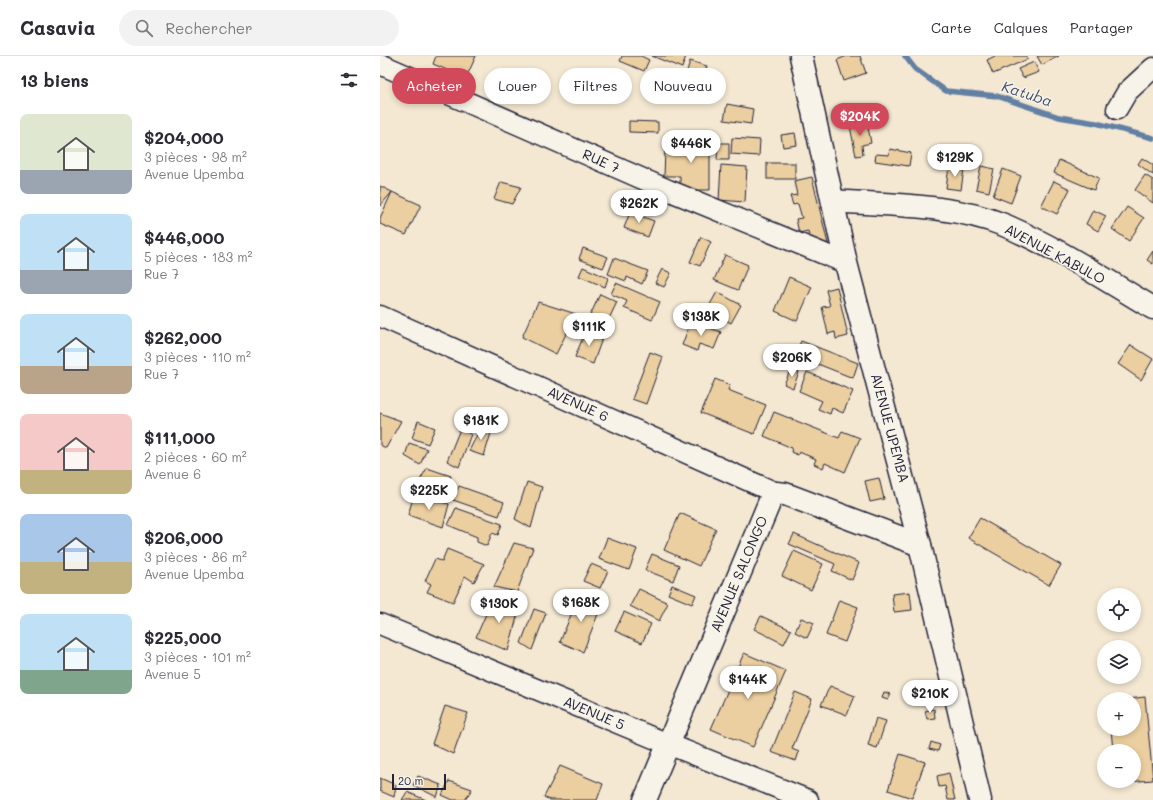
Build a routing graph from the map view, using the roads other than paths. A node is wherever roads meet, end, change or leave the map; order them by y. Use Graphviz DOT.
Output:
graph roads {
  1 [pos="801,56"];
  2 [pos="380,64"];
  3 [pos="1153,68"];
  4 [pos="1117,109"];
  5 [pos="833,201"];
  6 [pos="846,263"];
  7 [pos="1153,308"];
  8 [pos="380,316"];
  9 [pos="776,492"];
  10 [pos="920,545"];
  11 [pos="380,624"];
  12 [pos="668,744"];
  13 [pos="645,800"];
  14 [pos="808,800"];
  15 [pos="980,800"];
  1 -- 5 [label="street, AVENUE UPEMBA"];
  2 -- 6 [label="street, RUE 7"];
  3 -- 4 [label="street"];
  5 -- 6 [label="street, AVENUE UPEMBA"];
  5 -- 7 [label="street, AVENUE KABULO"];
  6 -- 10 [label="street, AVENUE UPEMBA"];
  8 -- 9 [label="street, AVENUE 6"];
  9 -- 10 [label="street"];
  9 -- 12 [label="street, AVENUE SALONGO"];
  10 -- 15 [label="street, AVENUE UPEMBA"];
  11 -- 12 [label="street, AVENUE 5"];
  12 -- 13 [label="street, AVENUE SALONGO"];
  12 -- 14 [label="street, AVENUE 5"];
}
